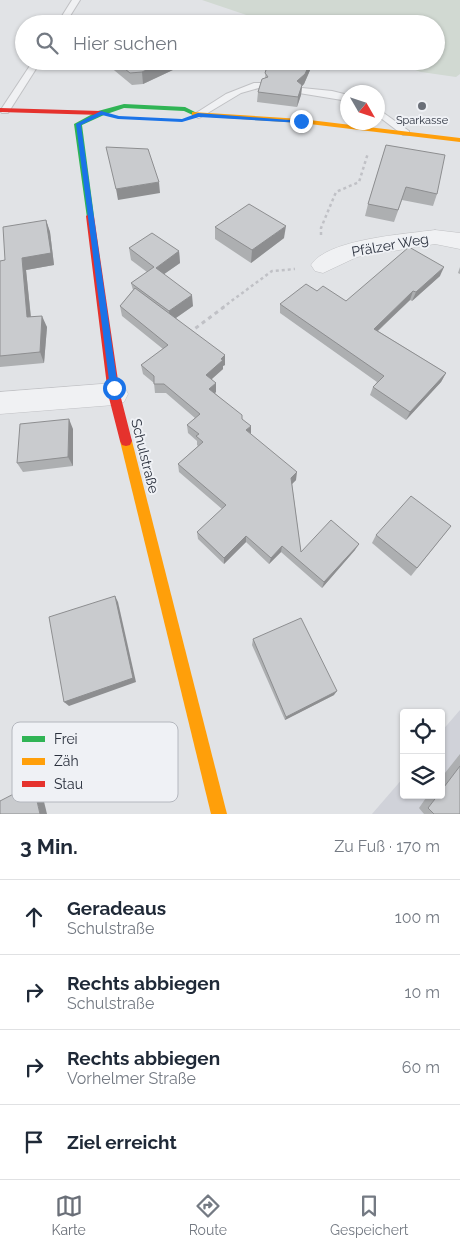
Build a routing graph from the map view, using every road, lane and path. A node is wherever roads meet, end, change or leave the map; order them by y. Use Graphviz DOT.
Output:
graph roads {
  1 [pos="76,0"];
  2 [pos="67,15"];
  3 [pos="31,70"];
  4 [pos="262,86"];
  5 [pos="302,91"];
  6 [pos="340,96"];
  7 [pos="2,111"];
  8 [pos="101,113"];
  9 [pos="198,115"];
  10 [pos="385,117"];
  11 [pos="128,118"];
  12 [pos="182,121"];
  13 [pos="340,125"];
  14 [pos="376,130"];
  15 [pos="385,130"];
  16 [pos="406,132"];
  17 [pos="460,140"];
  18 [pos="460,241"];
  19 [pos="323,265"];
  20 [pos="185,336"];
  21 [pos="114,394"];
  22 [pos="0,403"];
  23 [pos="219,814"];
  1 -- 2 [label="lane"];
  3 -- 7 [label="lane"];
  4 -- 9 [label="lane"];
  5 -- 6 [label="lane"];
  7 -- 8 [label="street"];
  8 -- 9 [label="street"];
  8 -- 11 [label="street"];
  8 -- 21 [label="street, Schulstraße"];
  9 -- 12 [label="street"];
  9 -- 13 [label="street"];
  10 -- 16 [label="lane"];
  14 -- 19 [label="path"];
  15 -- 16 [label="street"];
  16 -- 17 [label="street"];
  18 -- 19 [label="street, Pfälzer Weg"];
  19 -- 20 [label="path"];
  21 -- 22 [label="street"];
  21 -- 23 [label="street, Schulstraße"];
}
